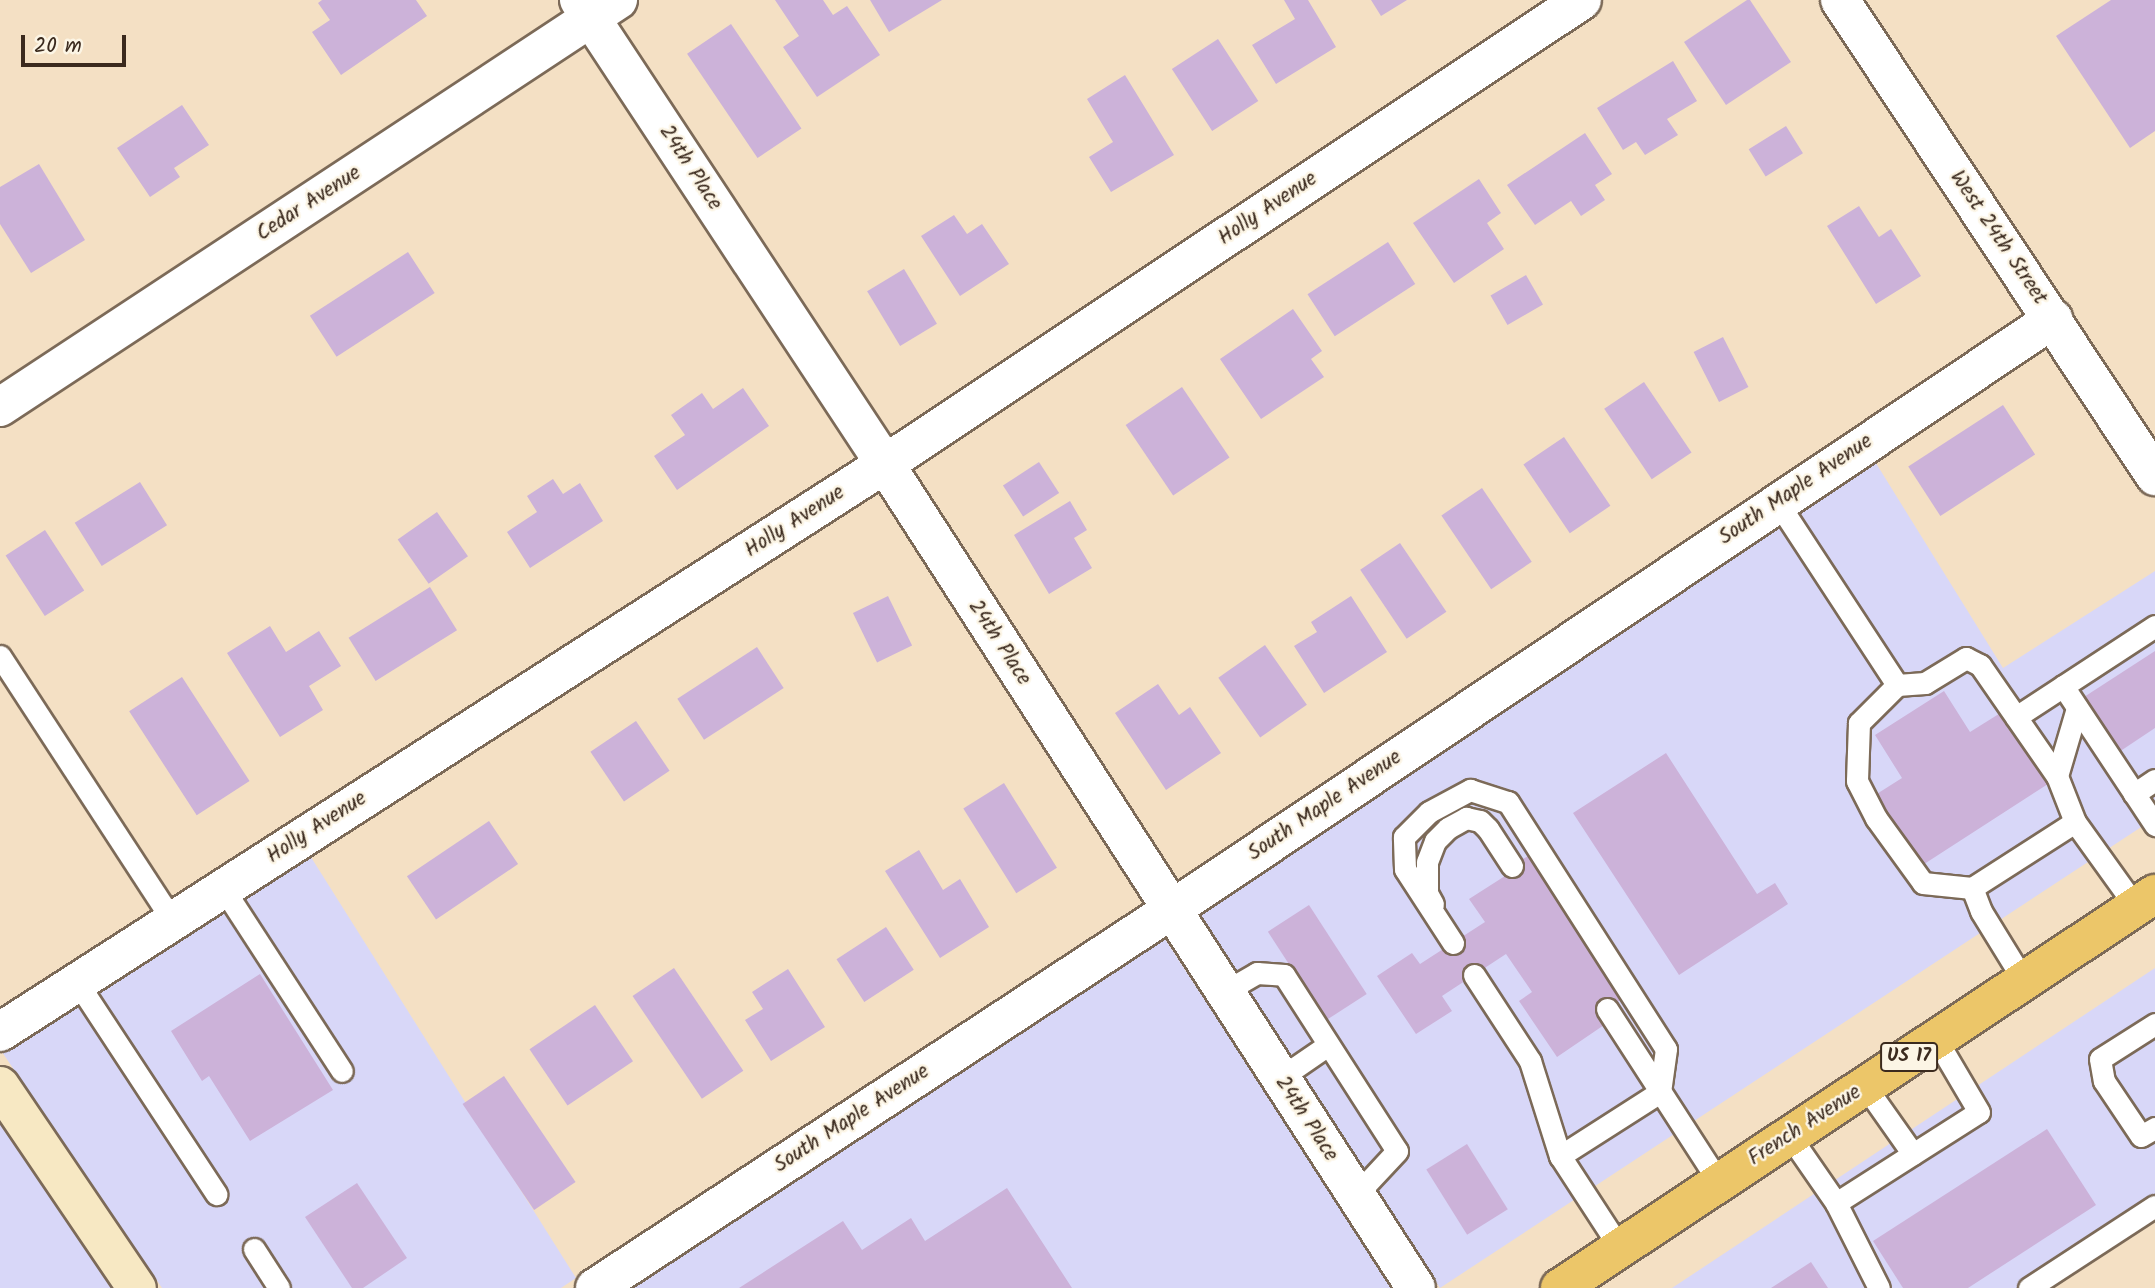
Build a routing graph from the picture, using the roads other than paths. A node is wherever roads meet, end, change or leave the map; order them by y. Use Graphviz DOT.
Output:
graph roads {
  1 [pos="1581,0"];
  2 [pos="1840,0"];
  3 [pos="596,6"];
  4 [pos="2053,319"];
  5 [pos="0,407"];
  6 [pos="885,464"];
  7 [pos="2155,476"];
  8 [pos="1778,503"];
  9 [pos="2155,625"];
  10 [pos="0,656"];
  11 [pos="1897,685"];
  12 [pos="2063,686"];
  13 [pos="2077,708"];
  14 [pos="2016,717"];
  15 [pos="2057,776"];
  16 [pos="2155,780"];
  17 [pos="2134,794"];
  18 [pos="2075,822"];
  19 [pos="2155,825"];
  20 [pos="1512,866"];
  21 [pos="223,888"];
  22 [pos="1972,888"];
  23 [pos="2146,900"];
  24 [pos="1171,910"];
  25 [pos="173,921"];
  26 [pos="1474,975"];
  27 [pos="2024,981"];
  28 [pos="77,982"];
  29 [pos="1224,992"];
  30 [pos="1607,1009"];
  31 [pos="2155,1024"];
  32 [pos="0,1032"];
  33 [pos="1936,1039"];
  34 [pos="1328,1045"];
  35 [pos="342,1070"];
  36 [pos="1280,1078"];
  37 [pos="0,1086"];
  38 [pos="1865,1086"];
  39 [pos="1661,1092"];
  40 [pos="2148,1132"];
  41 [pos="1789,1135"];
  42 [pos="1913,1154"];
  43 [pos="1560,1156"];
  44 [pos="1719,1182"];
  45 [pos="216,1194"];
  46 [pos="1356,1195"];
  47 [pos="1836,1203"];
  48 [pos="2155,1206"];
  49 [pos="1620,1248"];
  50 [pos="254,1250"];
  51 [pos="137,1288"];
  52 [pos="279,1288"];
  53 [pos="595,1288"];
  54 [pos="1416,1288"];
  55 [pos="1560,1288"];
  56 [pos="1879,1288"];
  57 [pos="2029,1288"];
  1 -- 6 [label="street, Holly Avenue"];
  2 -- 4 [label="street, West 24th Street"];
  3 -- 5 [label="street, Cedar Avenue"];
  3 -- 6 [label="street, 24th Place"];
  4 -- 7 [label="street, West 24th Street"];
  4 -- 8 [label="street, South Maple Avenue"];
  6 -- 21 [label="street, Holly Avenue"];
  6 -- 24 [label="street, 24th Place"];
  8 -- 11 [label="lane"];
  8 -- 24 [label="street, South Maple Avenue"];
  9 -- 12 [label="lane"];
  10 -- 25 [label="lane"];
  11 -- 14 [label="lane"];
  11 -- 22 [label="lane"];
  12 -- 13 [label="lane"];
  12 -- 14 [label="lane"];
  13 -- 15 [label="lane"];
  13 -- 17 [label="lane"];
  14 -- 15 [label="lane"];
  15 -- 18 [label="lane"];
  16 -- 17 [label="lane"];
  17 -- 19 [label="lane"];
  18 -- 22 [label="lane"];
  18 -- 23 [label="lane"];
  20 -- 39 [label="lane"];
  21 -- 25 [label="street, Holly Avenue"];
  21 -- 35 [label="lane"];
  22 -- 27 [label="lane"];
  23 -- 27 [label="main road, French Avenue / US 17"];
  24 -- 29 [label="street, 24th Place"];
  24 -- 53 [label="street, South Maple Avenue"];
  25 -- 28 [label="street, Holly Avenue"];
  26 -- 43 [label="lane"];
  27 -- 33 [label="main road, French Avenue / US 17"];
  28 -- 32 [label="street, Holly Avenue"];
  28 -- 45 [label="lane"];
  29 -- 34 [label="lane"];
  29 -- 36 [label="street, 24th Place"];
  30 -- 39 [label="lane"];
  31 -- 40 [label="lane"];
  33 -- 38 [label="main road, French Avenue / US 17"];
  33 -- 42 [label="lane"];
  34 -- 36 [label="lane"];
  34 -- 46 [label="lane"];
  36 -- 46 [label="street, 24th Place"];
  37 -- 51 [label="main road"];
  38 -- 41 [label="main road, French Avenue / US 17"];
  38 -- 42 [label="lane"];
  39 -- 43 [label="lane"];
  39 -- 44 [label="lane"];
  41 -- 44 [label="main road, French Avenue / US 17"];
  41 -- 47 [label="lane"];
  42 -- 47 [label="lane"];
  43 -- 49 [label="lane"];
  44 -- 49 [label="main road, French Avenue / US 17"];
  46 -- 54 [label="street, 24th Place"];
  47 -- 56 [label="lane"];
  48 -- 57 [label="lane"];
  49 -- 55 [label="main road, French Avenue / US 17"];
  50 -- 52 [label="lane"];
}
